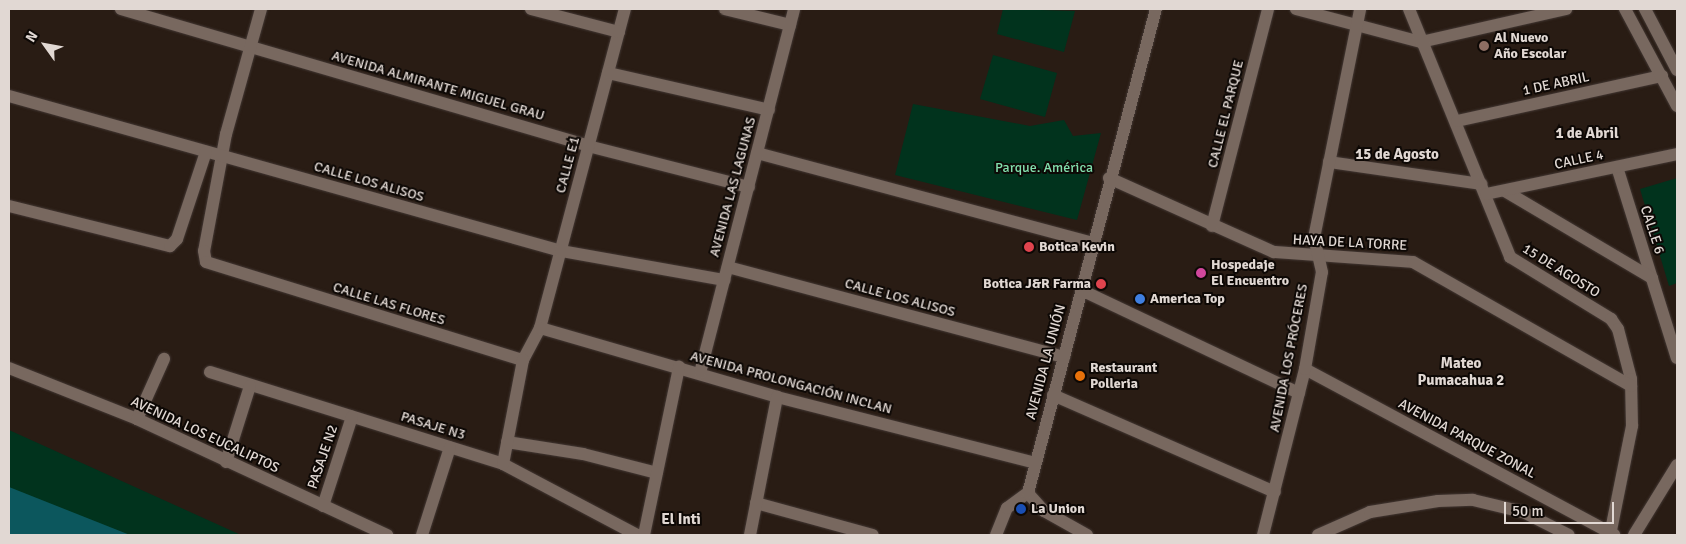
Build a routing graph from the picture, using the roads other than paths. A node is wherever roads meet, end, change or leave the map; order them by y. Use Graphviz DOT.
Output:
graph roads {
  1 [pos="121,9"];
  2 [pos="261,9"];
  3 [pos="531,9"];
  4 [pos="625,9"];
  5 [pos="726,9"];
  6 [pos="794,9"];
  7 [pos="1156,9"];
  8 [pos="1268,9"];
  9 [pos="1296,9"];
  10 [pos="1360,9"];
  11 [pos="1409,9"];
  12 [pos="1566,9"];
  13 [pos="1625,9"];
  14 [pos="1645,9"];
  15 [pos="790,25"];
  16 [pos="1356,27"];
  17 [pos="619,32"];
  18 [pos="1421,42"];
  19 [pos="251,46"];
  20 [pos="1677,70"];
  21 [pos="608,73"];
  22 [pos="1662,76"];
  23 [pos="9,96"];
  24 [pos="1677,106"];
  25 [pos="769,110"];
  26 [pos="1457,121"];
  27 [pos="588,146"];
  28 [pos="206,152"];
  29 [pos="757,153"];
  30 [pos="1677,154"];
  31 [pos="222,156"];
  32 [pos="1329,162"];
  33 [pos="1617,167"];
  34 [pos="1109,178"];
  35 [pos="748,186"];
  36 [pos="1484,189"];
  37 [pos="1505,191"];
  38 [pos="9,206"];
  39 [pos="1212,226"];
  40 [pos="1093,243"];
  41 [pos="561,251"];
  42 [pos="1318,256"];
  43 [pos="728,267"];
  44 [pos="1652,278"];
  45 [pos="724,280"];
  46 [pos="1081,290"];
  47 [pos="540,328"];
  48 [pos="1064,357"];
  49 [pos="1677,358"];
  50 [pos="164,359"];
  51 [pos="523,360"];
  52 [pos="679,367"];
  53 [pos="9,368"];
  54 [pos="1305,369"];
  55 [pos="210,372"];
  56 [pos="700,373"];
  57 [pos="250,386"];
  58 [pos="1631,386"];
  59 [pos="1299,393"];
  60 [pos="1053,395"];
  61 [pos="777,397"];
  62 [pos="352,418"];
  63 [pos="137,419"];
  64 [pos="507,442"];
  65 [pos="450,447"];
  66 [pos="226,462"];
  67 [pos="1035,463"];
  68 [pos="503,464"];
  69 [pos="1677,465"];
  70 [pos="657,473"];
  71 [pos="1028,492"];
  72 [pos="1275,492"];
  73 [pos="756,503"];
  74 [pos="323,506"];
  75 [pos="1611,534"];
  76 [pos="387,535"];
  77 [pos="422,535"];
  78 [pos="637,535"];
  79 [pos="644,535"];
  80 [pos="750,535"];
  81 [pos="873,535"];
  82 [pos="996,535"];
  83 [pos="1087,535"];
  84 [pos="1263,535"];
  85 [pos="1318,535"];
  86 [pos="1569,535"];
  87 [pos="1634,535"];
  1 -- 19 [label="street, AVENIDA ALMIRANTE MIGUEL GRAU"];
  2 -- 19 [label="street"];
  3 -- 17 [label="street"];
  4 -- 17 [label="street, CALLE E1"];
  5 -- 15 [label="street"];
  6 -- 15 [label="street, AVENIDA LAS LAGUNAS"];
  7 -- 34 [label="street, AVENIDA LA UNIÓN"];
  8 -- 39 [label="street, CALLE EL PARQUE"];
  9 -- 16 [label="street"];
  10 -- 16 [label="street, AVENIDA LOS PRÓCERES"];
  11 -- 18 [label="street, 15 DE AGOSTO"];
  12 -- 18 [label="street"];
  13 -- 22 [label="street"];
  14 -- 20 [label="street"];
  15 -- 25 [label="street, AVENIDA LAS LAGUNAS"];
  16 -- 18 [label="street"];
  16 -- 32 [label="street, AVENIDA LOS PRÓCERES"];
  17 -- 21 [label="street, CALLE E1"];
  18 -- 26 [label="street, 15 DE AGOSTO"];
  19 -- 27 [label="street, AVENIDA ALMIRANTE MIGUEL GRAU"];
  19 -- 31 [label="street"];
  21 -- 25 [label="street"];
  21 -- 27 [label="street, CALLE E1"];
  22 -- 24 [label="street"];
  22 -- 26 [label="street, 1 DE ABRIL"];
  23 -- 28 [label="street, CALLE LOS ALISOS"];
  25 -- 29 [label="street, AVENIDA LAS LAGUNAS"];
  26 -- 36 [label="street, 15 DE AGOSTO"];
  27 -- 35 [label="street, AVENIDA ALMIRANTE MIGUEL GRAU"];
  27 -- 41 [label="street, CALLE E1"];
  28 -- 31 [label="street, CALLE LOS ALISOS"];
  28 -- 38 [label="street"];
  29 -- 35 [label="street, AVENIDA LAS LAGUNAS"];
  29 -- 40 [label="street"];
  30 -- 33 [label="street, CALLE 4"];
  31 -- 41 [label="street, CALLE LOS ALISOS"];
  31 -- 51 [label="street, CALLE LAS FLORES"];
  32 -- 36 [label="street, CALLE 4"];
  32 -- 42 [label="street, AVENIDA LOS PRÓCERES"];
  33 -- 37 [label="street, CALLE 4"];
  33 -- 44 [label="street, CALLE 6"];
  34 -- 39 [label="street, HAYA DE LA TORRE"];
  34 -- 40 [label="street, AVENIDA LA UNIÓN"];
  35 -- 43 [label="street, AVENIDA LAS LAGUNAS"];
  36 -- 37 [label="street, CALLE 4"];
  36 -- 58 [label="street, 15 DE AGOSTO"];
  37 -- 44 [label="street"];
  39 -- 42 [label="street, HAYA DE LA TORRE"];
  40 -- 46 [label="street, AVENIDA LA UNIÓN"];
  41 -- 45 [label="street, CALLE LOS ALISOS"];
  41 -- 47 [label="street, CALLE E1"];
  42 -- 54 [label="street, AVENIDA LOS PRÓCERES"];
  42 -- 58 [label="street, HAYA DE LA TORRE"];
  43 -- 45 [label="street, AVENIDA LAS LAGUNAS"];
  43 -- 48 [label="street, CALLE LOS ALISOS"];
  44 -- 49 [label="street, CALLE 6"];
  45 -- 56 [label="street, AVENIDA LAS LAGUNAS"];
  46 -- 48 [label="street, AVENIDA LA UNIÓN"];
  46 -- 59 [label="street"];
  47 -- 51 [label="street"];
  47 -- 52 [label="street, AVENIDA PROLONGACIÓN INCLAN"];
  48 -- 60 [label="street, AVENIDA LA UNIÓN"];
  50 -- 63 [label="street"];
  51 -- 64 [label="street"];
  52 -- 56 [label="street, AVENIDA PROLONGACIÓN INCLAN"];
  52 -- 70 [label="street"];
  53 -- 63 [label="street, AVENIDA LOS EUCALIPTOS"];
  54 -- 59 [label="street, AVENIDA LOS PRÓCERES"];
  54 -- 75 [label="street, AVENIDA PARQUE ZONAL"];
  55 -- 57 [label="street, PASAJE N3"];
  56 -- 61 [label="street, AVENIDA PROLONGACIÓN INCLAN"];
  57 -- 62 [label="street, PASAJE N3"];
  57 -- 66 [label="street"];
  58 -- 75 [label="street, 15 DE AGOSTO"];
  59 -- 72 [label="street, AVENIDA LOS PRÓCERES"];
  60 -- 67 [label="street, AVENIDA LA UNIÓN"];
  60 -- 72 [label="street"];
  61 -- 67 [label="street, AVENIDA PROLONGACIÓN INCLAN"];
  61 -- 73 [label="street"];
  62 -- 65 [label="street, PASAJE N3"];
  62 -- 74 [label="street, PASAJE N2"];
  63 -- 66 [label="street, AVENIDA LOS EUCALIPTOS"];
  64 -- 68 [label="street"];
  64 -- 70 [label="street"];
  65 -- 68 [label="street, PASAJE N3"];
  65 -- 77 [label="street"];
  66 -- 74 [label="street, AVENIDA LOS EUCALIPTOS"];
  67 -- 71 [label="street, AVENIDA LA UNIÓN"];
  68 -- 78 [label="street, PASAJE N3"];
  69 -- 87 [label="street"];
  70 -- 79 [label="street"];
  71 -- 82 [label="street"];
  71 -- 83 [label="street"];
  72 -- 84 [label="street, AVENIDA LOS PRÓCERES"];
  73 -- 80 [label="street"];
  73 -- 81 [label="street"];
  74 -- 76 [label="street, AVENIDA LOS EUCALIPTOS"];
  85 -- 86 [label="street"];
}
